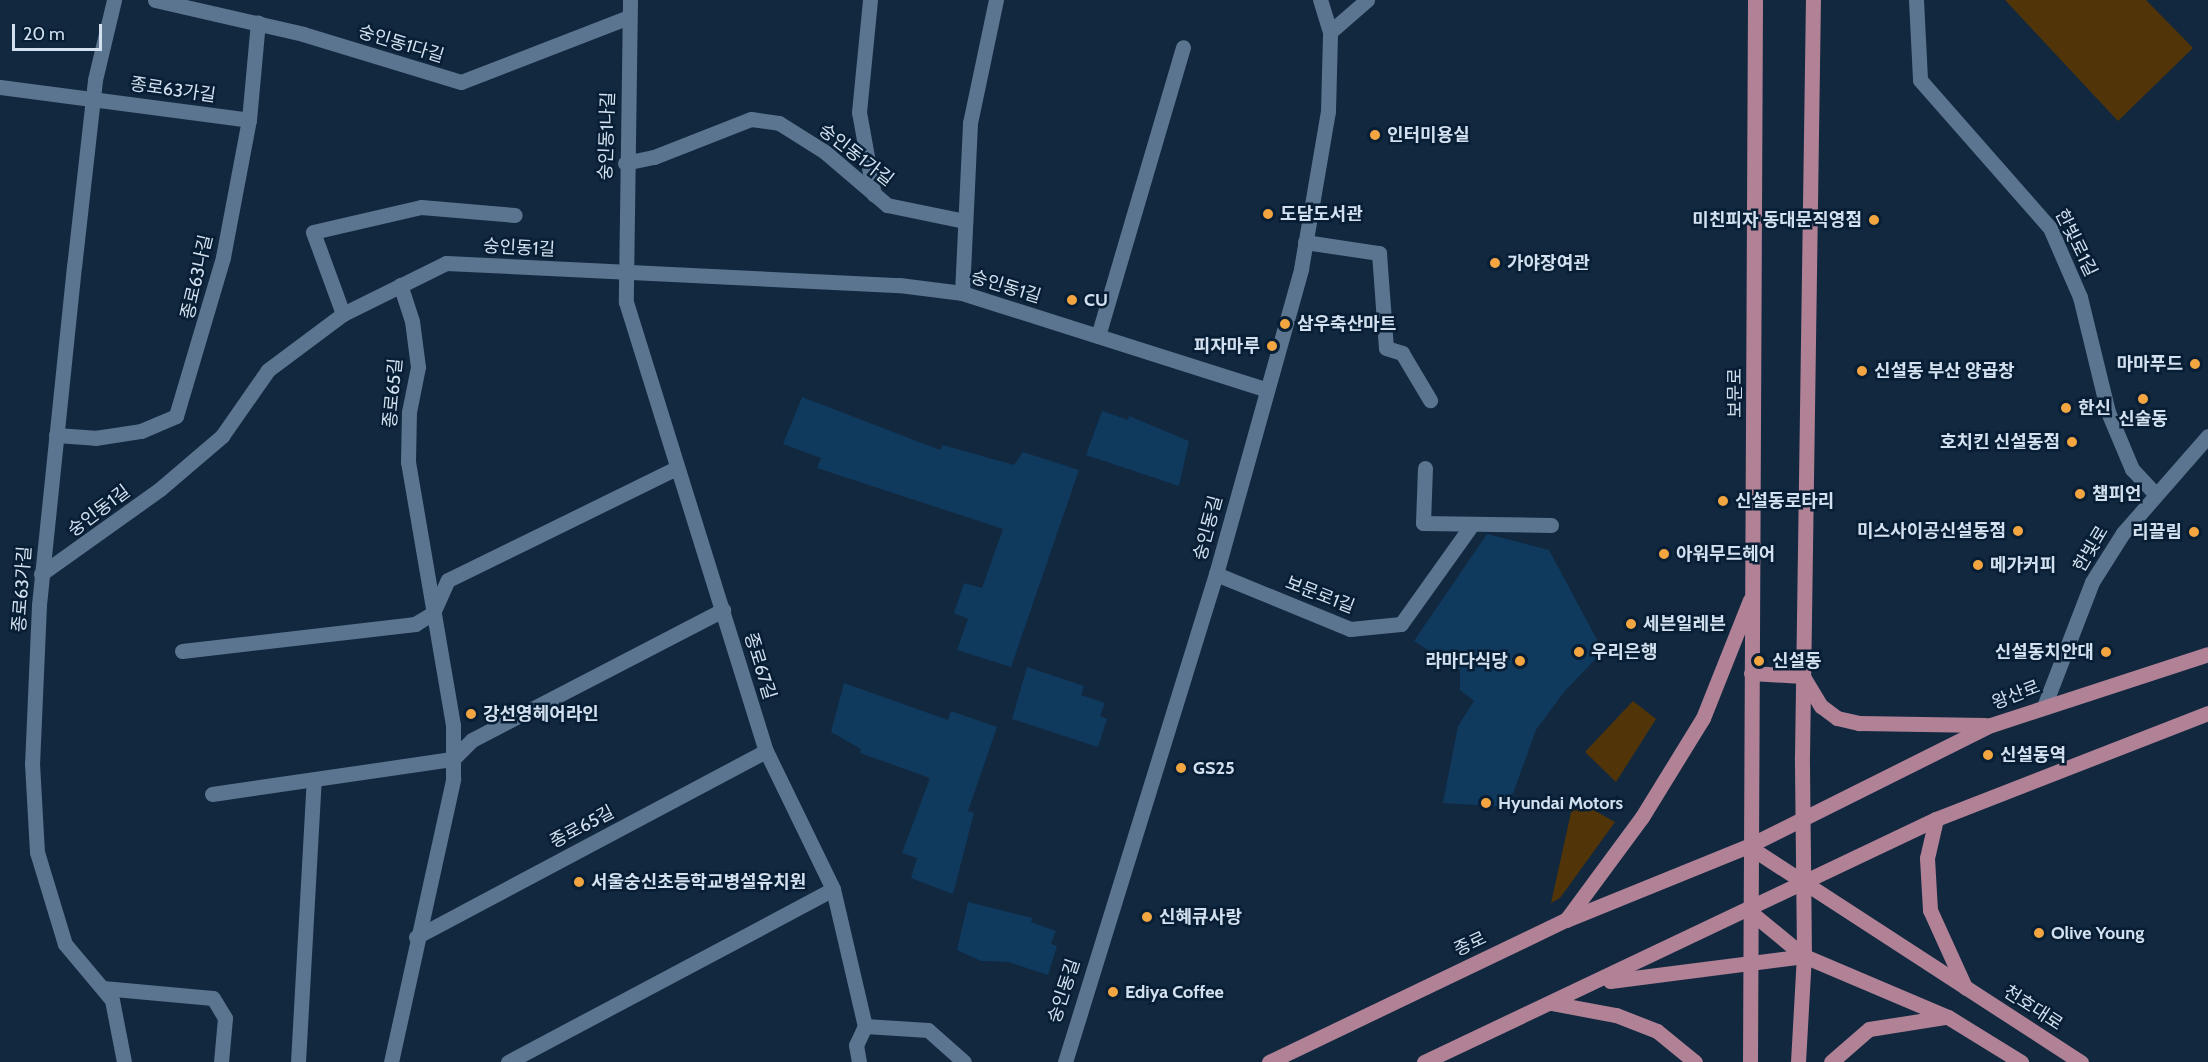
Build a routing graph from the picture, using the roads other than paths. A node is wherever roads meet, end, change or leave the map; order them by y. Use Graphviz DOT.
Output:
graph roads {
  1 [pos="114,0"];
  2 [pos="155,0"];
  3 [pos="630,0"];
  4 [pos="870,0"];
  5 [pos="996,0"];
  6 [pos="1320,0"];
  7 [pos="1367,0"];
  8 [pos="1755,0"];
  9 [pos="1813,0"];
  10 [pos="1916,0"];
  11 [pos="629,17"];
  12 [pos="258,22"];
  13 [pos="1330,32"];
  14 [pos="1183,47"];
  15 [pos="0,87"];
  16 [pos="92,99"];
  17 [pos="249,120"];
  18 [pos="625,163"];
  19 [pos="874,195"];
  20 [pos="515,215"];
  21 [pos="965,221"];
  22 [pos="1305,242"];
  23 [pos="625,273"];
  24 [pos="400,285"];
  25 [pos="962,292"];
  26 [pos="343,314"];
  27 [pos="1098,336"];
  28 [pos="1267,390"];
  29 [pos="1430,400"];
  30 [pos="56,435"];
  31 [pos="2208,436"];
  32 [pos="678,468"];
  33 [pos="1425,468"];
  34 [pos="2156,495"];
  35 [pos="1551,525"];
  36 [pos="1472,526"];
  37 [pos="41,574"];
  38 [pos="1216,574"];
  39 [pos="1754,588"];
  40 [pos="723,610"];
  41 [pos="433,613"];
  42 [pos="182,651"];
  43 [pos="2208,654"];
  44 [pos="1751,673"];
  45 [pos="1803,676"];
  46 [pos="2044,704"];
  47 [pos="2208,713"];
  48 [pos="1991,725"];
  49 [pos="766,751"];
  50 [pos="453,759"];
  51 [pos="314,779"];
  52 [pos="212,794"];
  53 [pos="1804,817"];
  54 [pos="1936,819"];
  55 [pos="1748,846"];
  56 [pos="1802,881"];
  57 [pos="833,889"];
  58 [pos="1748,910"];
  59 [pos="1566,920"];
  60 [pos="416,937"];
  61 [pos="1804,956"];
  62 [pos="1750,965"];
  63 [pos="1601,981"];
  64 [pos="1965,987"];
  65 [pos="103,988"];
  66 [pos="1551,1003"];
  67 [pos="1948,1017"];
  68 [pos="865,1026"];
  69 [pos="1060,1060"];
  70 [pos="124,1062"];
  71 [pos="221,1062"];
  72 [pos="298,1062"];
  73 [pos="391,1062"];
  74 [pos="508,1062"];
  75 [pos="859,1062"];
  76 [pos="964,1062"];
  77 [pos="1269,1062"];
  78 [pos="1424,1062"];
  79 [pos="1695,1062"];
  80 [pos="1750,1062"];
  81 [pos="1798,1062"];
  82 [pos="1831,1062"];
  83 [pos="2021,1062"];
  84 [pos="2081,1062"];
  1 -- 16 [label="street, 종로63가길"];
  2 -- 12 [label="street, 숭인동1다길"];
  3 -- 11 [label="street, 숭인동1나길"];
  4 -- 19 [label="street"];
  5 -- 21 [label="street"];
  6 -- 13 [label="street, 숭인동길"];
  7 -- 13 [label="street"];
  8 -- 39 [label="main road, 보문로"];
  9 -- 45 [label="main road"];
  10 -- 34 [label="street, 한빛로1길"];
  11 -- 12 [label="street, 숭인동1다길"];
  11 -- 18 [label="street, 숭인동1나길"];
  12 -- 17 [label="street, 종로63나길"];
  13 -- 22 [label="street, 숭인동길"];
  14 -- 27 [label="street"];
  15 -- 16 [label="street, 종로63가길"];
  16 -- 17 [label="street, 종로63가길"];
  16 -- 30 [label="street, 종로63가길"];
  17 -- 30 [label="street, 종로63나길"];
  18 -- 19 [label="street, 숭인동1가길"];
  18 -- 23 [label="street, 숭인동1나길"];
  19 -- 21 [label="street, 숭인동1가길"];
  20 -- 26 [label="street"];
  21 -- 25 [label="street"];
  22 -- 28 [label="street, 숭인동길"];
  22 -- 29 [label="street"];
  23 -- 24 [label="street, 숭인동1길"];
  23 -- 25 [label="street, 숭인동1길"];
  23 -- 32 [label="street, 종로67길"];
  24 -- 26 [label="street, 숭인동1길"];
  24 -- 41 [label="street, 종로65길"];
  25 -- 27 [label="street, 숭인동1길"];
  26 -- 37 [label="street, 숭인동1길"];
  27 -- 28 [label="street, 숭인동1길"];
  28 -- 38 [label="street, 숭인동길"];
  30 -- 37 [label="street, 종로63가길"];
  31 -- 34 [label="street, 한빛로"];
  32 -- 40 [label="street, 종로67길"];
  32 -- 41 [label="street"];
  33 -- 36 [label="street"];
  34 -- 46 [label="street, 한빛로"];
  35 -- 36 [label="street"];
  36 -- 38 [label="street, 보문로1길"];
  37 -- 65 [label="street, 종로63가길"];
  38 -- 69 [label="street, 숭인동길"];
  39 -- 44 [label="main road, 보문로"];
  39 -- 59 [label="main road"];
  40 -- 49 [label="street, 종로67길"];
  40 -- 50 [label="street"];
  41 -- 42 [label="street"];
  41 -- 50 [label="street, 종로65길"];
  43 -- 46 [label="main road, 왕산로"];
  44 -- 45 [label="main road"];
  44 -- 55 [label="main road, 보문로"];
  45 -- 48 [label="main road"];
  45 -- 53 [label="main road"];
  46 -- 48 [label="main road, 왕산로"];
  47 -- 54 [label="main road"];
  48 -- 53 [label="main road, 왕산로"];
  49 -- 57 [label="street, 종로67길"];
  49 -- 60 [label="street, 종로65길"];
  50 -- 51 [label="street"];
  50 -- 60 [label="street, 종로65길"];
  51 -- 52 [label="street"];
  51 -- 72 [label="street"];
  53 -- 55 [label="main road, 왕산로"];
  53 -- 56 [label="main road"];
  54 -- 56 [label="main road"];
  54 -- 64 [label="main road"];
  55 -- 56 [label="main road, 천호대로"];
  55 -- 58 [label="main road, 보문로"];
  55 -- 59 [label="main road, 종로"];
  56 -- 58 [label="main road"];
  56 -- 61 [label="main road"];
  56 -- 64 [label="main road, 천호대로"];
  57 -- 68 [label="street, 종로67길"];
  57 -- 74 [label="street"];
  58 -- 61 [label="main road"];
  58 -- 62 [label="main road, 보문로"];
  58 -- 63 [label="main road"];
  59 -- 77 [label="main road, 종로"];
  60 -- 73 [label="street, 종로65길"];
  61 -- 62 [label="main road"];
  61 -- 67 [label="main road"];
  61 -- 81 [label="main road"];
  62 -- 63 [label="main road"];
  62 -- 80 [label="main road, 보문로"];
  63 -- 66 [label="main road"];
  64 -- 84 [label="main road, 천호대로"];
  65 -- 70 [label="street, 종로63가길"];
  65 -- 71 [label="street"];
  66 -- 78 [label="main road"];
  66 -- 79 [label="main road"];
  67 -- 82 [label="main road"];
  67 -- 83 [label="main road"];
  68 -- 75 [label="street, 종로67길"];
  68 -- 76 [label="street"];
}
